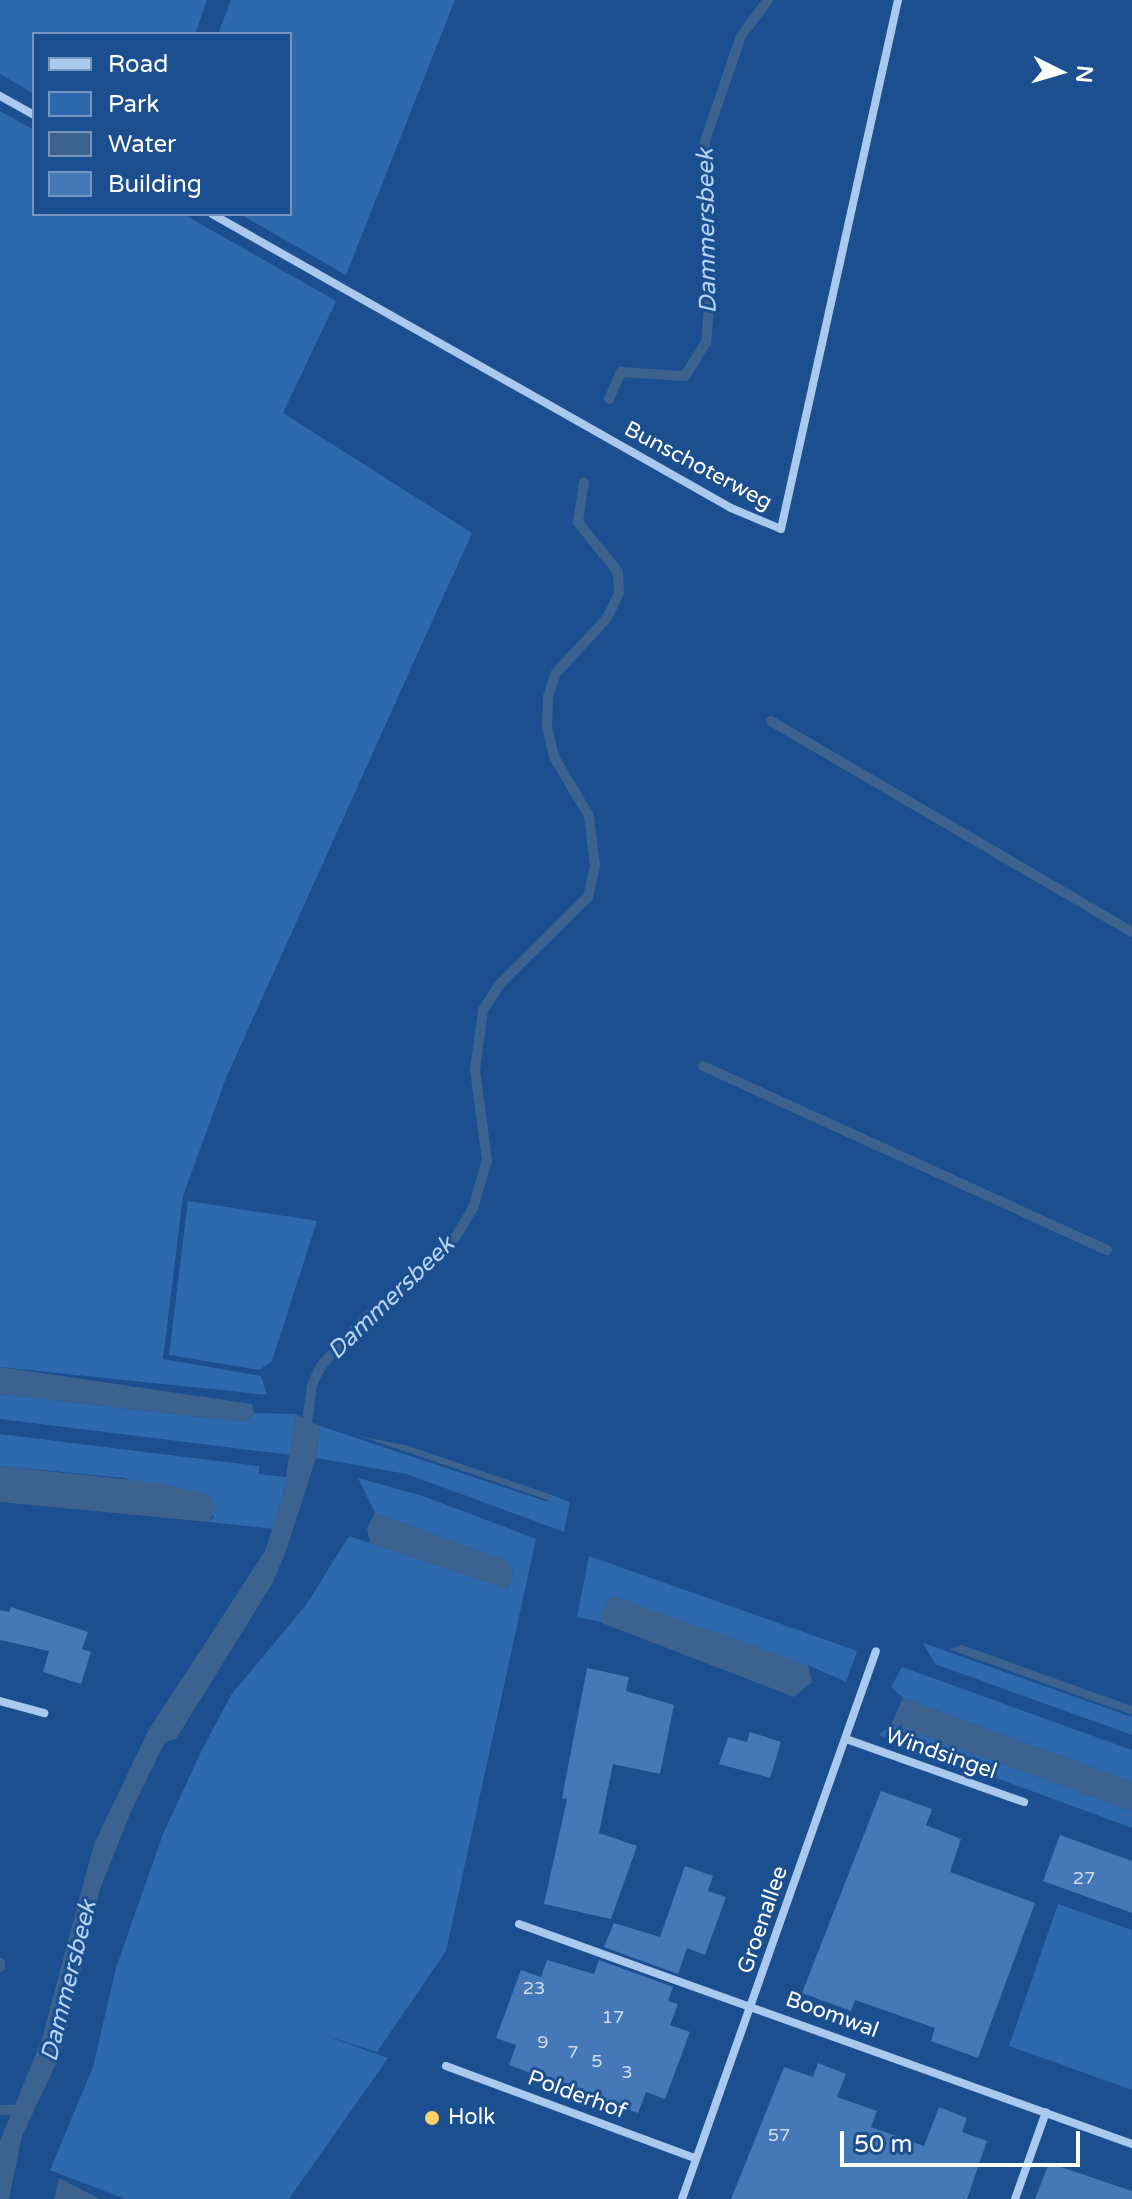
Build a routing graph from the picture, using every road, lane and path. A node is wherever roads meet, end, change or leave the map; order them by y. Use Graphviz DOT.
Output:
graph roads {
  1 [pos="898,0"];
  2 [pos="0,96"];
  3 [pos="32,114"];
  4 [pos="216,216"];
  5 [pos="876,1651"];
  6 [pos="0,1701"];
  7 [pos="44,1713"];
  8 [pos="846,1739"];
  9 [pos="1024,1802"];
  10 [pos="519,1924"];
  11 [pos="753,2005"];
  12 [pos="446,2066"];
  13 [pos="1046,2112"];
  14 [pos="1132,2144"];
  15 [pos="695,2158"];
  16 [pos="682,2199"];
  17 [pos="1015,2199"];
  1 -- 4 [label="street, Bunschoterweg"];
  2 -- 3 [label="street"];
  5 -- 8 [label="street, Groenallee"];
  6 -- 7 [label="street"];
  8 -- 9 [label="street, Windsingel"];
  8 -- 11 [label="street, Groenallee"];
  10 -- 11 [label="street, Boomwal"];
  11 -- 13 [label="street, Boomwal"];
  11 -- 15 [label="street, Groenallee"];
  12 -- 15 [label="street, Polderhof"];
  13 -- 14 [label="street, Boomwal"];
  13 -- 17 [label="street"];
  15 -- 16 [label="street, Groenallee"];
}
